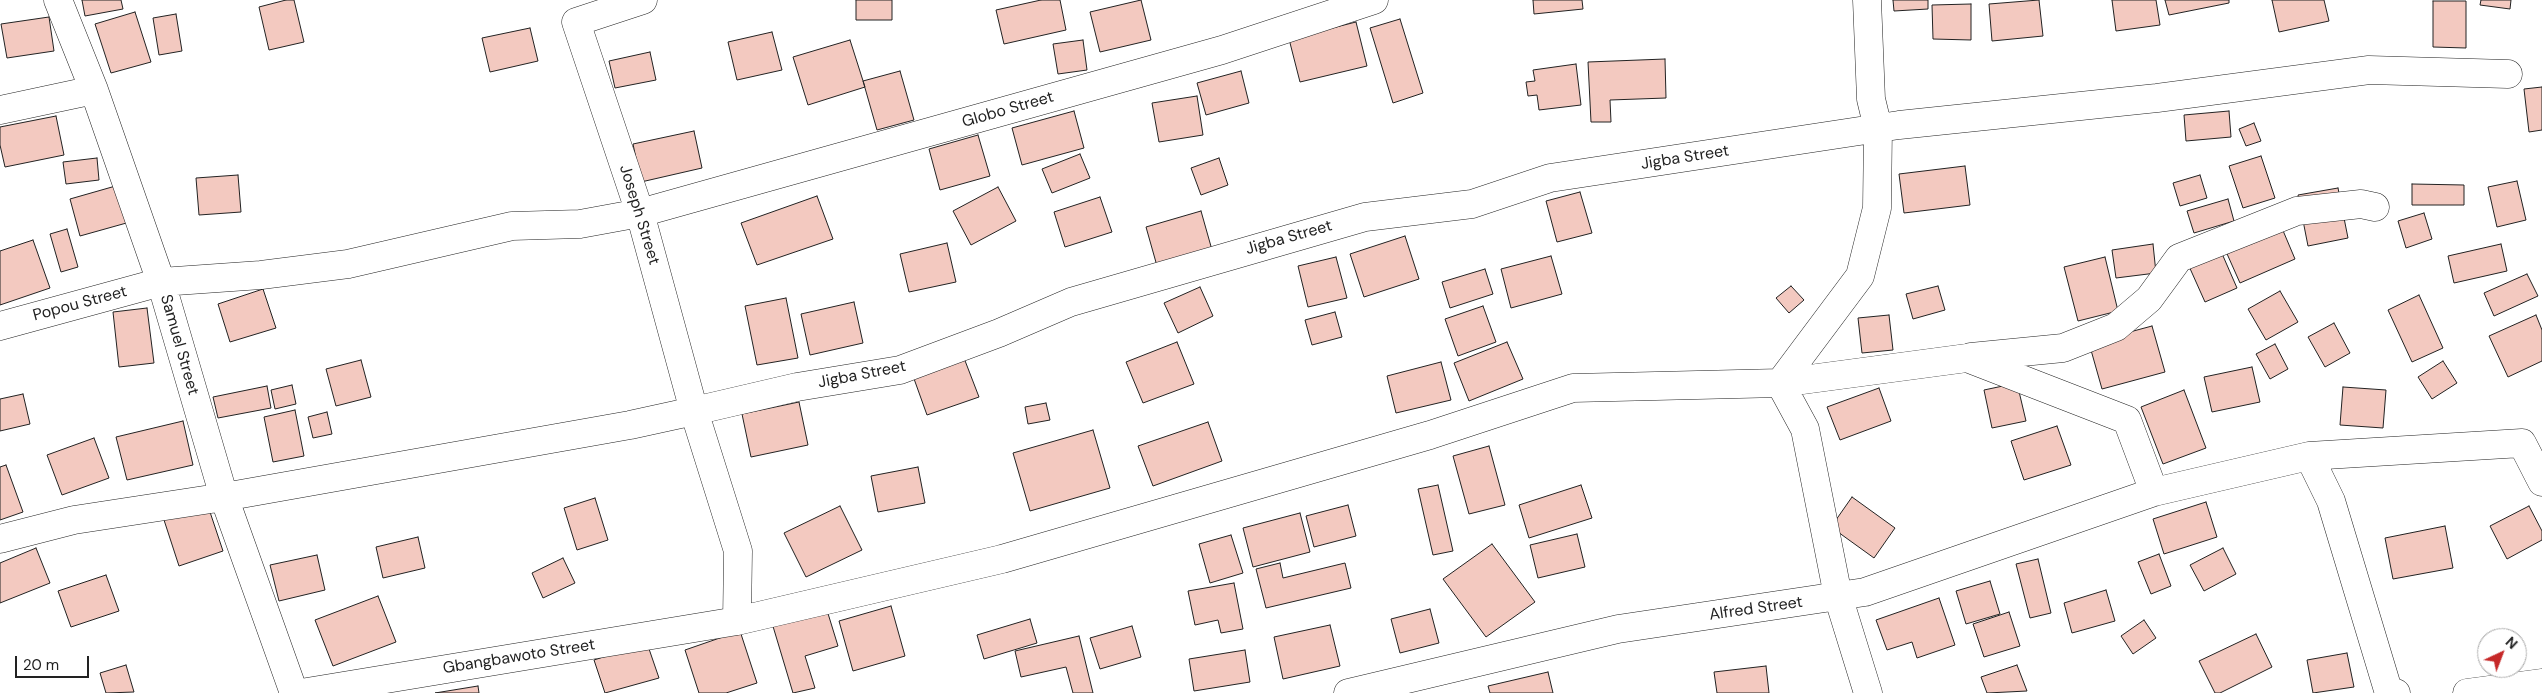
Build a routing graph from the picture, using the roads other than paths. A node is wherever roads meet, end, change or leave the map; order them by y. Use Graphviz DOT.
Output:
graph roads {
  1 [pos="58,0"];
  2 [pos="643,0"];
  3 [pos="1374,0"];
  4 [pos="1867,0"];
  5 [pos="2508,74"];
  6 [pos="94,90"];
  7 [pos="0,110"];
  8 [pos="1889,127"];
  9 [pos="2375,208"];
  10 [pos="640,212"];
  11 [pos="160,282"];
  12 [pos="0,326"];
  13 [pos="1967,358"];
  14 [pos="1780,383"];
  15 [pos="694,411"];
  16 [pos="2532,439"];
  17 [pos="2309,456"];
  18 [pos="2542,482"];
  19 [pos="2154,492"];
  20 [pos="224,497"];
  21 [pos="0,540"];
  22 [pos="1838,596"];
  23 [pos="737,621"];
  24 [pos="2542,684"];
  25 [pos="2388,692"];
  26 [pos="294,693"];
  27 [pos="301,693"];
  28 [pos="1348,693"];
  29 [pos="1868,693"];
  30 [pos="2467,693"];
  1 -- 6 [label="street, Samuel Street"];
  2 -- 10 [label="street, Joseph Street"];
  3 -- 10 [label="street, Globo Street"];
  4 -- 8 [label="street"];
  5 -- 8 [label="street, Jigba Street"];
  6 -- 7 [label="street"];
  6 -- 11 [label="street, Samuel Street"];
  8 -- 14 [label="street"];
  8 -- 15 [label="street, Jigba Street"];
  9 -- 13 [label="street, Gbangbawoto Street"];
  10 -- 11 [label="street, Globo Street"];
  10 -- 15 [label="street, Joseph Street"];
  11 -- 12 [label="street, Popou Street"];
  11 -- 20 [label="street, Samuel Street"];
  13 -- 14 [label="street, Gbangbawoto Street"];
  13 -- 19 [label="street"];
  14 -- 22 [label="street"];
  14 -- 23 [label="street, Gbangbawoto Street"];
  15 -- 20 [label="street, Jigba Street"];
  15 -- 23 [label="street, Joseph Street"];
  16 -- 17 [label="street, Alfred Street"];
  16 -- 18 [label="street"];
  17 -- 19 [label="street, Alfred Street"];
  17 -- 25 [label="street"];
  19 -- 22 [label="street, Alfred Street"];
  20 -- 21 [label="street, Jigba Street"];
  20 -- 26 [label="street, Samuel Street"];
  22 -- 28 [label="street, Alfred Street"];
  22 -- 29 [label="street"];
  23 -- 27 [label="street, Gbangbawoto Street"];
  24 -- 30 [label="street"];
}
